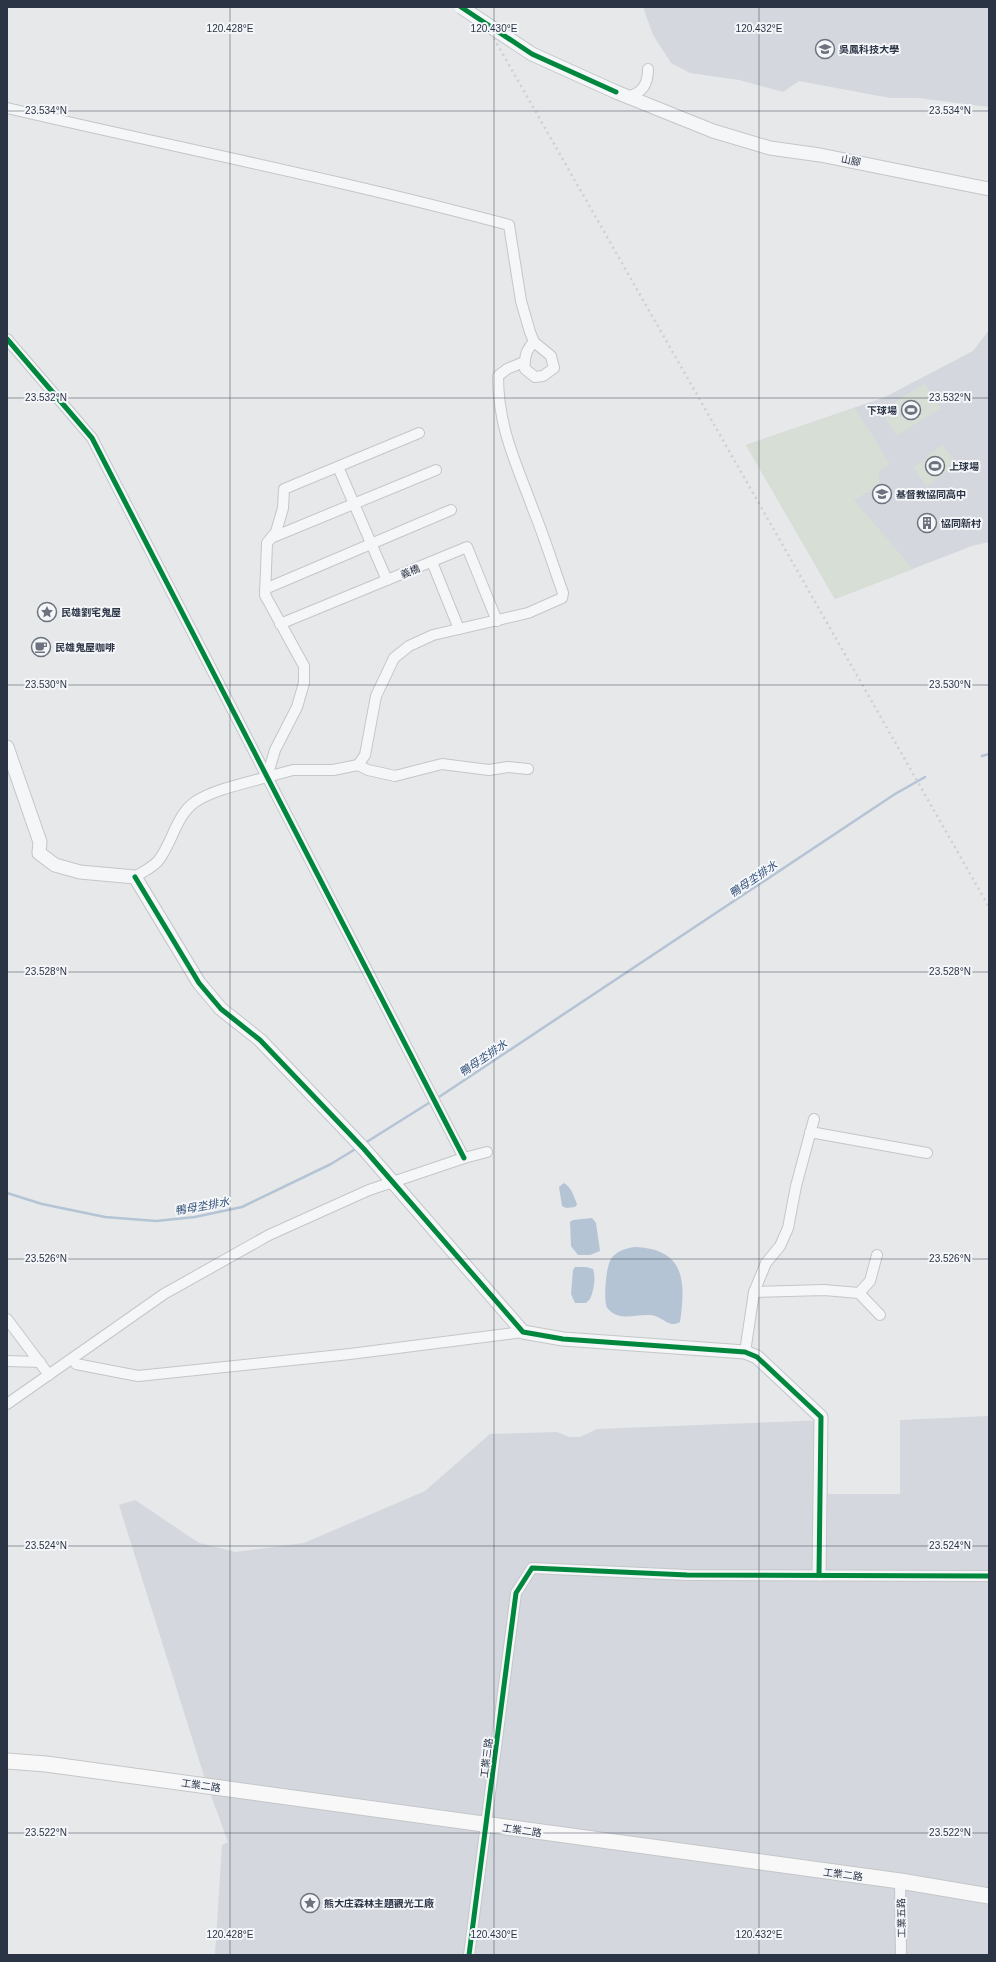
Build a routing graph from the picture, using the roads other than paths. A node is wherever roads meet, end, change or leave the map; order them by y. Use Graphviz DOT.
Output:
graph roads {
  1 [pos="461,7"];
  2 [pos="648,69"];
  3 [pos="622,95"];
  4 [pos="7,108"];
  5 [pos="989,189"];
  6 [pos="7,339"];
  7 [pos="534,342"];
  8 [pos="524,362"];
  9 [pos="420,433"];
  10 [pos="338,468"];
  11 [pos="436,470"];
  12 [pos="355,505"];
  13 [pos="452,510"];
  14 [pos="271,538"];
  15 [pos="371,543"];
  16 [pos="432,562"];
  17 [pos="387,580"];
  18 [pos="265,589"];
  19 [pos="497,621"];
  20 [pos="280,624"];
  21 [pos="459,629"];
  22 [pos="7,747"];
  23 [pos="358,765"];
  24 [pos="528,769"];
  25 [pos="267,777"];
  26 [pos="135,877"];
  27 [pos="814,1119"];
  28 [pos="810,1132"];
  29 [pos="487,1152"];
  30 [pos="926,1153"];
  31 [pos="464,1158"];
  32 [pos="393,1182"];
  33 [pos="877,1255"];
  34 [pos="754,1292"];
  35 [pos="859,1293"];
  36 [pos="880,1315"];
  37 [pos="7,1319"];
  38 [pos="523,1332"];
  39 [pos="745,1352"];
  40 [pos="7,1361"];
  41 [pos="40,1362"];
  42 [pos="76,1364"];
  43 [pos="49,1375"];
  44 [pos="7,1404"];
  45 [pos="819,1574"];
  46 [pos="989,1576"];
  47 [pos="7,1761"];
  48 [pos="487,1825"];
  49 [pos="900,1881"];
  50 [pos="989,1896"];
  51 [pos="469,1955"];
  52 [pos="901,1955"];
  1 -- 3 [label="street, 山腳, bridge"];
  2 -- 3 [label="street"];
  3 -- 5 [label="street, 山腳"];
  4 -- 7 [label="street"];
  6 -- 25 [label="street"];
  7 -- 8 [label="street"];
  7 -- 8 [label="street"];
  8 -- 19 [label="street"];
  9 -- 10 [label="street"];
  10 -- 12 [label="street"];
  10 -- 14 [label="street"];
  11 -- 12 [label="street"];
  12 -- 14 [label="street"];
  12 -- 15 [label="street"];
  13 -- 15 [label="street"];
  14 -- 18 [label="street"];
  15 -- 17 [label="street"];
  15 -- 18 [label="street"];
  16 -- 17 [label="street, 義橋"];
  16 -- 19 [label="street, 義橋"];
  16 -- 21 [label="street"];
  17 -- 20 [label="street, 義橋"];
  18 -- 20 [label="street"];
  19 -- 21 [label="street"];
  20 -- 25 [label="street"];
  21 -- 23 [label="street"];
  22 -- 26 [label="street"];
  23 -- 24 [label="street"];
  23 -- 25 [label="street"];
  25 -- 26 [label="street"];
  25 -- 31 [label="street"];
  26 -- 32 [label="street"];
  27 -- 28 [label="street"];
  28 -- 30 [label="street"];
  28 -- 34 [label="street"];
  29 -- 31 [label="street"];
  31 -- 32 [label="street"];
  32 -- 38 [label="street"];
  32 -- 43 [label="street"];
  33 -- 35 [label="street"];
  34 -- 35 [label="street"];
  34 -- 39 [label="street"];
  35 -- 36 [label="street"];
  37 -- 41 [label="street"];
  38 -- 39 [label="street"];
  38 -- 42 [label="street"];
  39 -- 45 [label="street"];
  40 -- 41 [label="street"];
  41 -- 43 [label="street"];
  43 -- 44 [label="street"];
  45 -- 46 [label="street"];
  45 -- 48 [label="street, 工業三路"];
  47 -- 48 [label="main road, 工業二路"];
  48 -- 49 [label="main road, 工業二路"];
  48 -- 51 [label="street, 工業三路"];
  49 -- 50 [label="main road, 工業二路"];
  49 -- 52 [label="street, 工業五路"];
}
